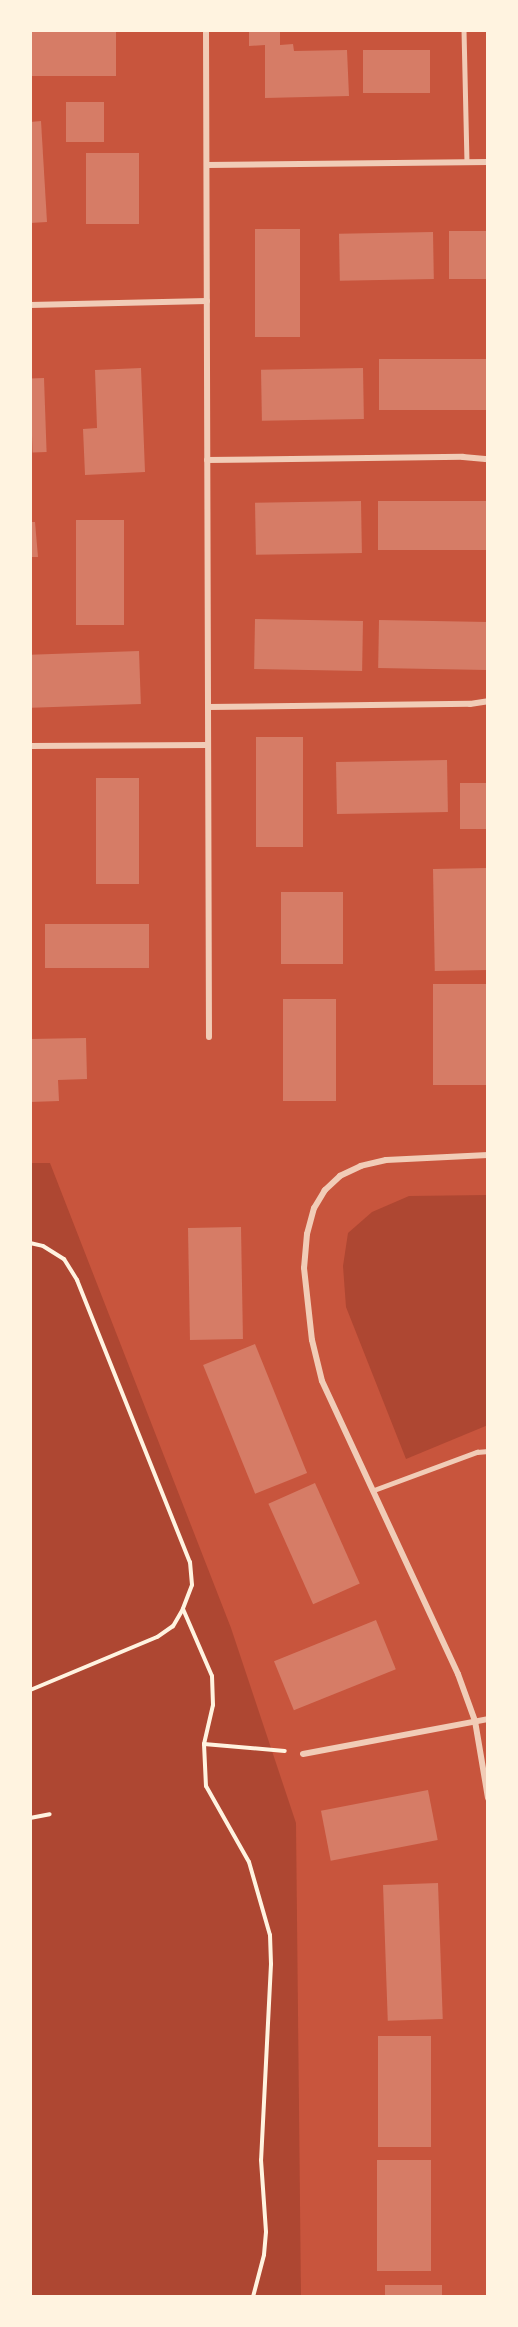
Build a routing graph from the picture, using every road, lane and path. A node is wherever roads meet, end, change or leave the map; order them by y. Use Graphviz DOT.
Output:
graph roads {
  1 [pos="206,30"];
  2 [pos="464,30"];
  3 [pos="467,162"];
  4 [pos="488,162"];
  5 [pos="207,165"];
  6 [pos="207,301"];
  7 [pos="30,305"];
  8 [pos="488,459"];
  9 [pos="207,460"];
  10 [pos="488,701"];
  11 [pos="208,707"];
  12 [pos="208,745"];
  13 [pos="30,746"];
  14 [pos="209,1037"];
  15 [pos="488,1155"];
  16 [pos="30,1243"];
  17 [pos="488,1451"];
  18 [pos="374,1490"];
  19 [pos="183,1609"];
  20 [pos="30,1690"];
  21 [pos="488,1719"];
  22 [pos="475,1721"];
  23 [pos="204,1744"];
  24 [pos="303,1754"];
  25 [pos="488,1798"];
  26 [pos="50,1814"];
  27 [pos="30,1818"];
  28 [pos="253,2297"];
  1 -- 5 [label="street"];
  2 -- 3 [label="lane"];
  3 -- 4 [label="street"];
  3 -- 5 [label="street"];
  5 -- 6 [label="street"];
  6 -- 7 [label="street"];
  6 -- 9 [label="street"];
  8 -- 9 [label="street"];
  9 -- 11 [label="street"];
  10 -- 11 [label="street"];
  11 -- 12 [label="street"];
  12 -- 13 [label="street"];
  12 -- 14 [label="street"];
  15 -- 18 [label="street"];
  16 -- 19 [label="path"];
  17 -- 18 [label="lane"];
  18 -- 22 [label="street"];
  19 -- 20 [label="path"];
  19 -- 23 [label="path"];
  21 -- 22 [label="street"];
  22 -- 24 [label="street"];
  22 -- 25 [label="street"];
  23 -- 24 [label="path"];
  23 -- 28 [label="path"];
  26 -- 27 [label="path"];
}
